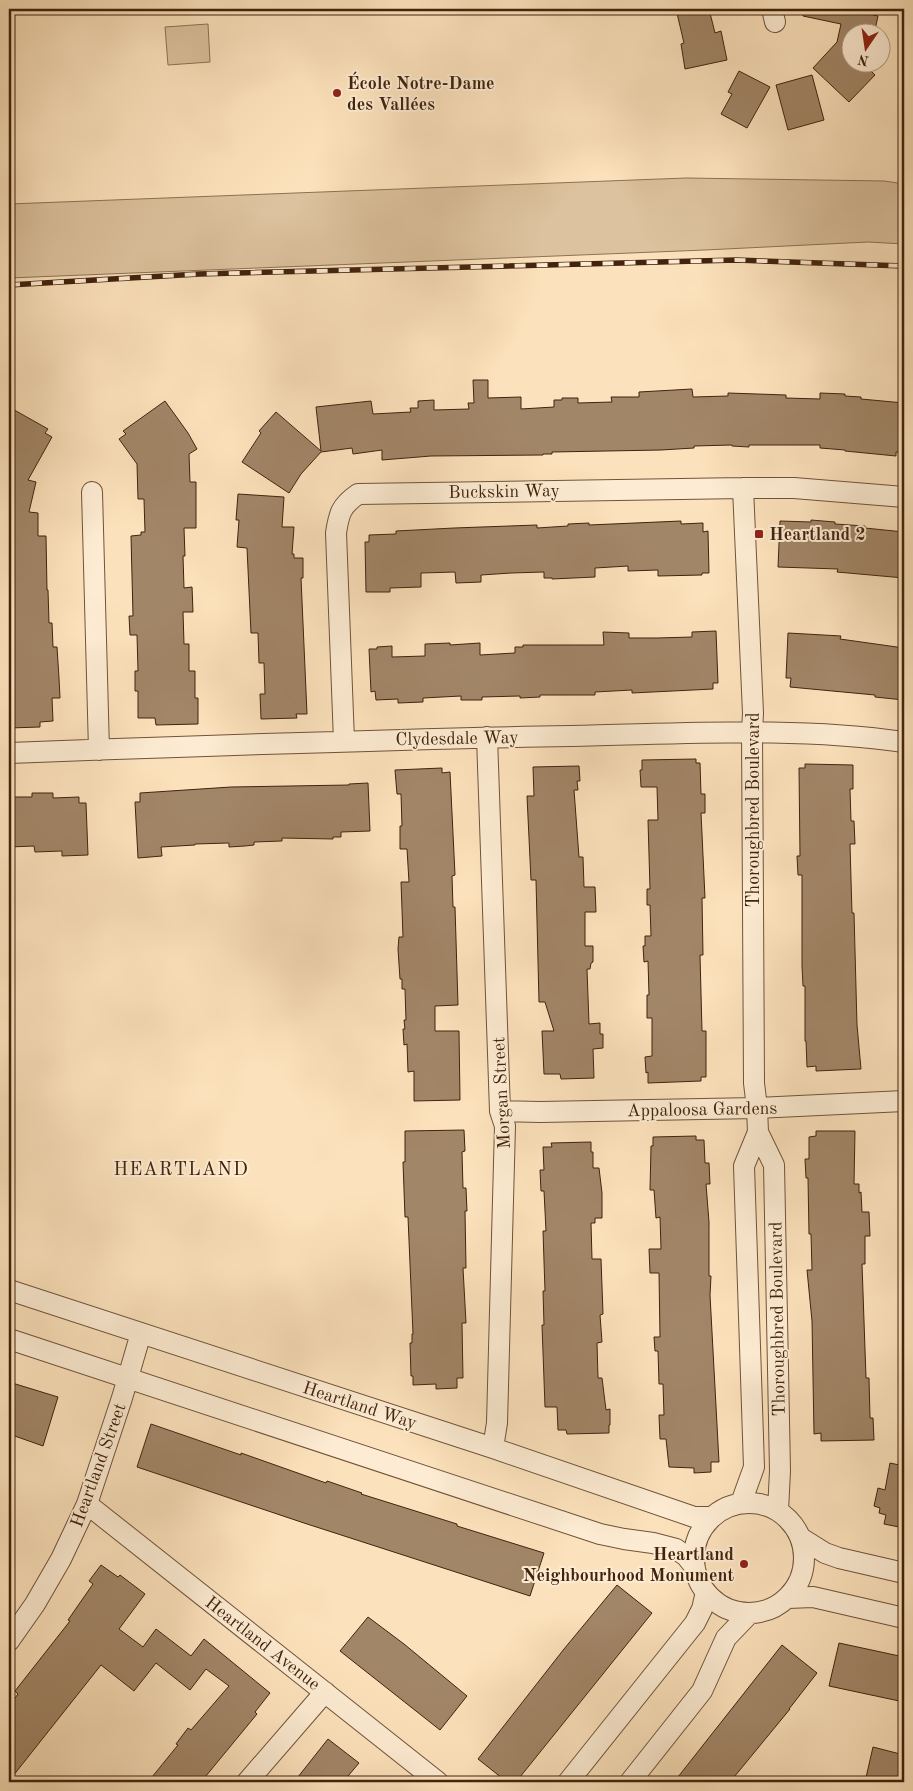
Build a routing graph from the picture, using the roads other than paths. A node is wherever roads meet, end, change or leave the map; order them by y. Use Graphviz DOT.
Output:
graph roads {
  1 [pos="743,488"];
  2 [pos="92,492"];
  3 [pos="904,497"];
  4 [pos="752,732"];
  5 [pos="487,737"];
  6 [pos="344,741"];
  7 [pos="904,742"];
  8 [pos="99,750"];
  9 [pos="9,753"];
  10 [pos="904,1101"];
  11 [pos="757,1108"];
  12 [pos="500,1111"];
  13 [pos="758,1132"];
  14 [pos="9,1290"];
  15 [pos="141,1333"];
  16 [pos="9,1339"];
  17 [pos="128,1378"];
  18 [pos="493,1448"];
  19 [pos="741,1503"];
  20 [pos="87,1504"];
  21 [pos="778,1511"];
  22 [pos="712,1517"];
  23 [pos="801,1538"];
  24 [pos="694,1566"];
  25 [pos="904,1573"];
  26 [pos="706,1592"];
  27 [pos="788,1598"];
  28 [pos="749,1614"];
  29 [pos="904,1618"];
  30 [pos="9,1641"];
  31 [pos="324,1692"];
  32 [pos="247,1782"];
  33 [pos="438,1782"];
  34 [pos="568,1782"];
  35 [pos="630,1782"];
  1 -- 3 [label="street, Buckskin Way"];
  1 -- 4 [label="street, Thoroughbred Boulevard"];
  1 -- 6 [label="street, Buckskin Way"];
  2 -- 8 [label="street"];
  4 -- 5 [label="street, Clydesdale Way"];
  4 -- 7 [label="street, Clydesdale Way"];
  4 -- 11 [label="street, Thoroughbred Boulevard"];
  5 -- 6 [label="street, Clydesdale Way"];
  5 -- 12 [label="street, Morgan Street"];
  6 -- 8 [label="street, Clydesdale Way"];
  8 -- 9 [label="street, Clydesdale Way"];
  10 -- 11 [label="street, Appaloosa Gardens"];
  11 -- 12 [label="street, Appaloosa Gardens"];
  11 -- 13 [label="street, Thoroughbred Boulevard"];
  12 -- 18 [label="street, Morgan Street"];
  13 -- 19 [label="street, Thoroughbred Boulevard"];
  13 -- 21 [label="street, Thoroughbred Boulevard"];
  14 -- 15 [label="street, Heartland Way"];
  15 -- 17 [label="street, Heartland Street"];
  15 -- 18 [label="street, Heartland Way"];
  16 -- 17 [label="street"];
  17 -- 20 [label="street, Heartland Street"];
  17 -- 24 [label="street"];
  18 -- 22 [label="street, Heartland Way"];
  19 -- 21 [label="street"];
  19 -- 22 [label="street"];
  20 -- 30 [label="street, Heartland Street"];
  20 -- 31 [label="street, Heartland Avenue"];
  21 -- 23 [label="street"];
  22 -- 24 [label="street"];
  23 -- 25 [label="street"];
  23 -- 27 [label="street"];
  24 -- 26 [label="street"];
  26 -- 28 [label="street"];
  26 -- 34 [label="street"];
  27 -- 28 [label="street"];
  27 -- 29 [label="street"];
  28 -- 35 [label="street"];
  31 -- 32 [label="street"];
  31 -- 33 [label="street, Heartland Avenue"];
}
